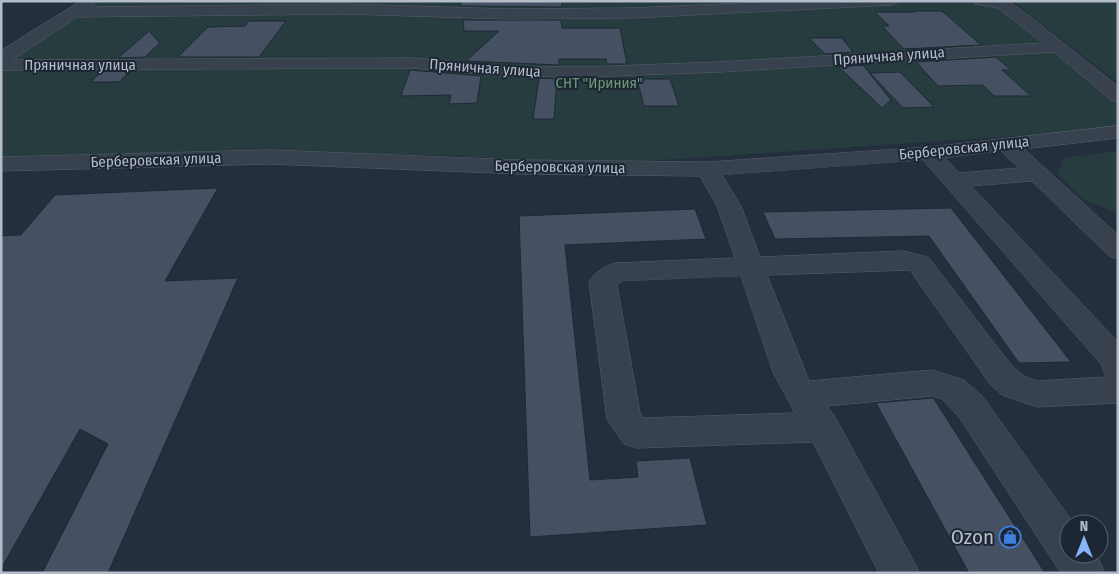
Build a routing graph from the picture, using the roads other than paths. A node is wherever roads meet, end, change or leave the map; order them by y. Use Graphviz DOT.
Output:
graph roads {
  1 [pos="91,1"];
  2 [pos="893,1"];
  3 [pos="980,1"];
  4 [pos="74,12"];
  5 [pos="1057,47"];
  6 [pos="1,59"];
  7 [pos="1,65"];
  8 [pos="1118,96"];
  9 [pos="1118,132"];
  10 [pos="1006,144"];
  11 [pos="929,153"];
  12 [pos="1,164"];
  13 [pos="708,169"];
  14 [pos="1036,174"];
  15 [pos="954,180"];
  16 [pos="1118,250"];
  17 [pos="751,267"];
  18 [pos="1118,369"];
  19 [pos="1118,386"];
  20 [pos="800,396"];
  21 [pos="823,427"];
  22 [pos="1059,535"];
  23 [pos="900,573"];
  1 -- 4 [label="street"];
  2 -- 4 [label="street"];
  3 -- 5 [label="street"];
  4 -- 6 [label="street"];
  5 -- 7 [label="street, Пряничная улица"];
  5 -- 8 [label="street"];
  9 -- 10 [label="street, Берберовская улица"];
  10 -- 11 [label="street, Берберовская улица"];
  10 -- 14 [label="street"];
  11 -- 13 [label="street, Берберовская улица"];
  11 -- 15 [label="street"];
  12 -- 13 [label="street, Берберовская улица"];
  13 -- 17 [label="street"];
  14 -- 15 [label="street"];
  14 -- 16 [label="street"];
  15 -- 18 [label="street"];
  17 -- 19 [label="street"];
  17 -- 20 [label="street"];
  17 -- 21 [label="street"];
  20 -- 21 [label="street"];
  20 -- 22 [label="street"];
  21 -- 23 [label="street"];
}
